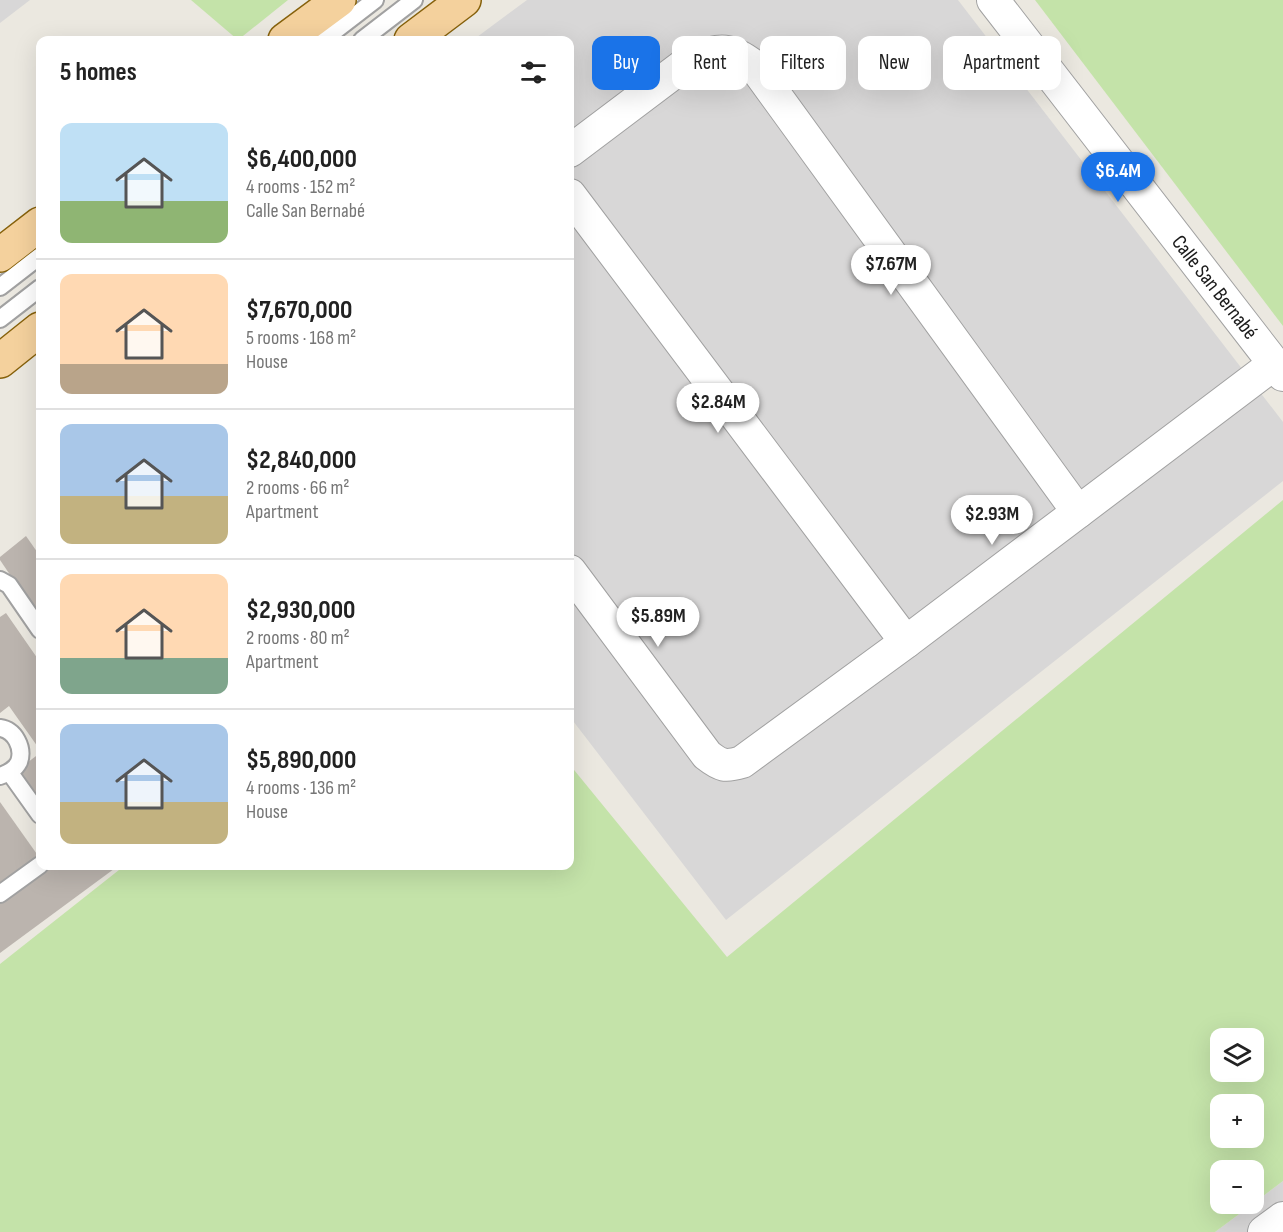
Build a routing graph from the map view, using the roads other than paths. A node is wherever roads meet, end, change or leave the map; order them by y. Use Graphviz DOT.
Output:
graph roads {
  1 [pos="339,0"];
  2 [pos="375,0"];
  3 [pos="414,0"];
  4 [pos="464,0"];
  5 [pos="993,0"];
  6 [pos="290,36"];
  7 [pos="327,36"];
  8 [pos="367,36"];
  9 [pos="416,36"];
  10 [pos="574,148"];
  11 [pos="574,200"];
  12 [pos="36,227"];
  13 [pos="0,255"];
  14 [pos="36,259"];
  15 [pos="0,287"];
  16 [pos="36,291"];
  17 [pos="0,319"];
  18 [pos="36,332"];
  19 [pos="0,361"];
  20 [pos="1278,369"];
  21 [pos="1078,512"];
  22 [pos="574,576"];
  23 [pos="0,580"];
  24 [pos="36,624"];
  25 [pos="906,642"];
  26 [pos="0,728"];
  27 [pos="5,775"];
  28 [pos="36,810"];
  29 [pos="36,868"];
  30 [pos="0,894"];
  31 [pos="1283,1218"];
  32 [pos="1264,1232"];
  1 -- 6 [label="main road"];
  2 -- 7 [label="lane"];
  3 -- 8 [label="lane"];
  4 -- 9 [label="main road"];
  5 -- 20 [label="street, Calle San Bernabé"];
  10 -- 21 [label="street"];
  11 -- 25 [label="street"];
  12 -- 13 [label="main road"];
  14 -- 15 [label="lane"];
  16 -- 17 [label="lane"];
  18 -- 19 [label="main road"];
  20 -- 21 [label="street"];
  21 -- 25 [label="street"];
  22 -- 25 [label="street"];
  23 -- 24 [label="lane"];
  26 -- 27 [label="lane"];
  27 -- 28 [label="lane"];
  29 -- 30 [label="lane"];
  31 -- 32 [label="street"];
}
